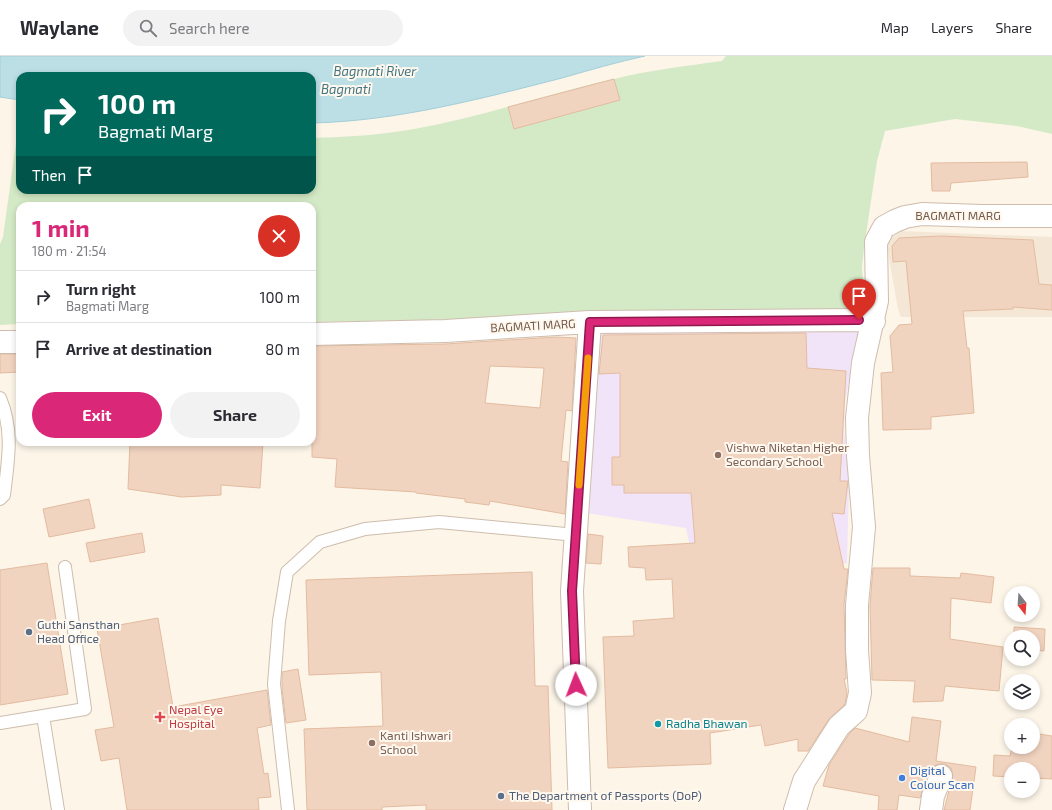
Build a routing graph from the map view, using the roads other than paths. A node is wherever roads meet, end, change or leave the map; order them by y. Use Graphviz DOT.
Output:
graph roads {
  1 [pos="1052,216"];
  2 [pos="874,321"];
  3 [pos="590,322"];
  4 [pos="316,334"];
  5 [pos="0,342"];
  6 [pos="16,342"];
  7 [pos="0,398"];
  8 [pos="0,499"];
  9 [pos="576,535"];
  10 [pos="65,567"];
  11 [pos="43,716"];
  12 [pos="0,723"];
  13 [pos="941,776"];
  14 [pos="58,810"];
  15 [pos="288,810"];
  16 [pos="580,810"];
  17 [pos="795,810"];
  18 [pos="931,810"];
  1 -- 2 [label="street, BAGMATI MARG"];
  2 -- 3 [label="street, BAGMATI MARG"];
  2 -- 17 [label="street"];
  3 -- 4 [label="street, BAGMATI MARG"];
  3 -- 9 [label="street"];
  5 -- 6 [label="street"];
  7 -- 8 [label="lane"];
  9 -- 15 [label="lane"];
  9 -- 16 [label="street"];
  10 -- 11 [label="lane"];
  11 -- 12 [label="lane"];
  11 -- 14 [label="lane"];
  13 -- 18 [label="street"];
}
